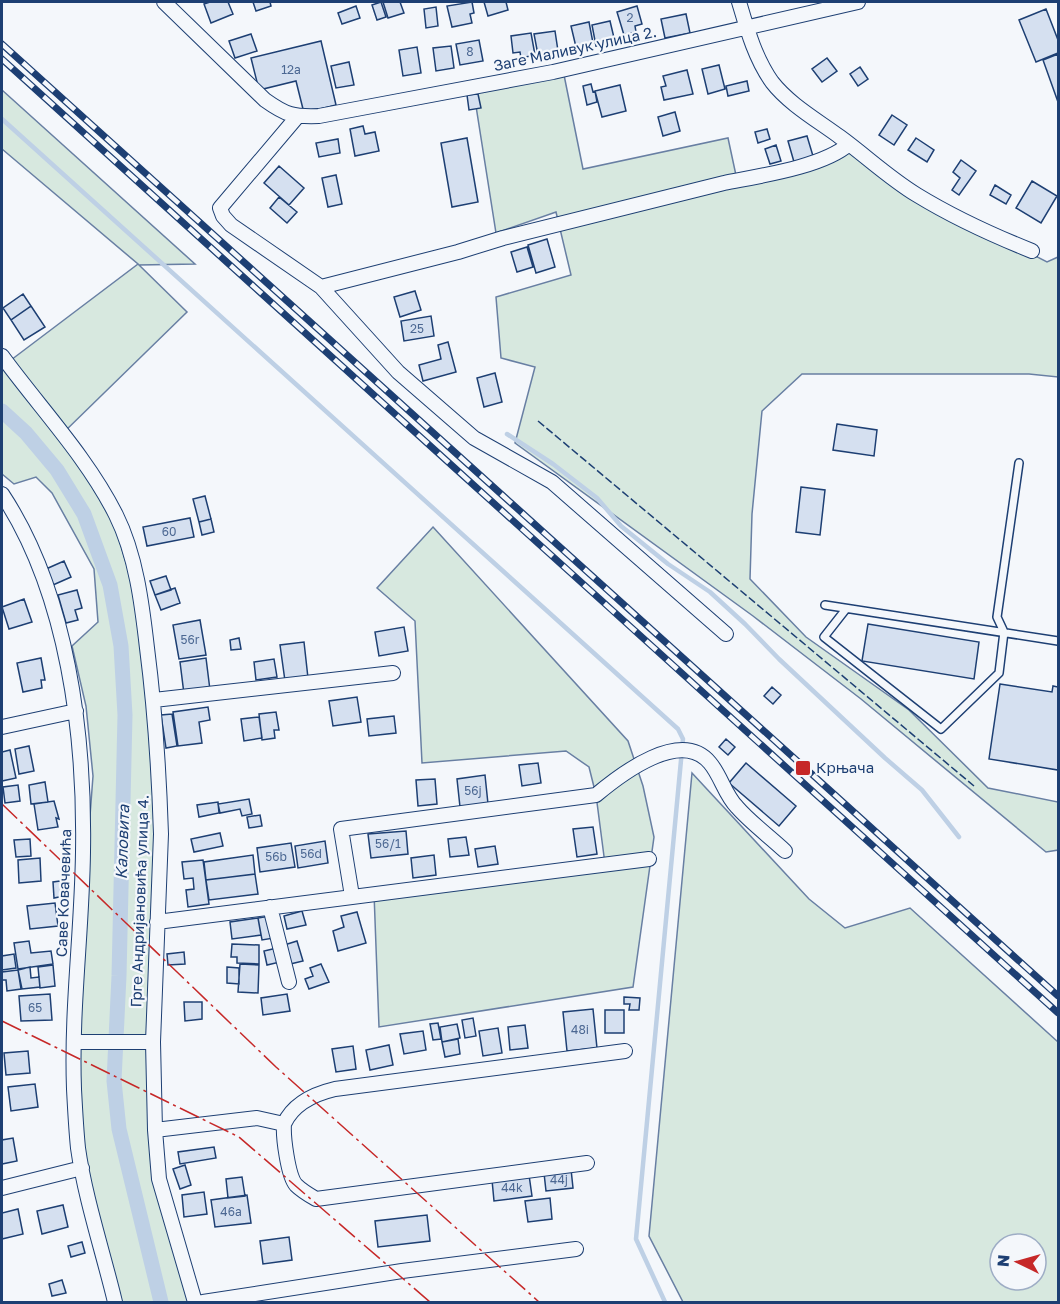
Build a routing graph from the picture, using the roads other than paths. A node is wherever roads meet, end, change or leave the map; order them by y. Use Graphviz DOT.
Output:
graph roads {
  1 [pos="164,2"];
  2 [pos="739,2"];
  3 [pos="858,2"];
  4 [pos="747,28"];
  5 [pos="297,117"];
  6 [pos="849,144"];
  7 [pos="1032,251"];
  8 [pos="321,287"];
  9 [pos="2,356"];
  10 [pos="1018,464"];
  11 [pos="2,494"];
  12 [pos="825,606"];
  13 [pos="846,609"];
  14 [pos="1004,632"];
  15 [pos="726,634"];
  16 [pos="1059,641"];
  17 [pos="393,673"];
  18 [pos="154,700"];
  19 [pos="76,711"];
  20 [pos="2,727"];
  21 [pos="785,851"];
  22 [pos="649,859"];
  23 [pos="352,896"];
  24 [pos="270,907"];
  25 [pos="157,922"];
  26 [pos="289,982"];
  27 [pos="82,1041"];
  28 [pos="153,1042"];
  29 [pos="625,1051"];
  30 [pos="284,1124"];
  31 [pos="155,1130"];
  32 [pos="587,1162"];
  33 [pos="82,1168"];
  34 [pos="2,1188"];
  35 [pos="576,1249"];
  36 [pos="115,1302"];
  37 [pos="195,1302"];
  38 [pos="203,1302"];
  1 -- 5 [label="street"];
  2 -- 4 [label="street"];
  3 -- 4 [label="street, Заге Маливук улица 2."];
  4 -- 5 [label="street, Заге Маливук улица 2."];
  4 -- 6 [label="street"];
  5 -- 8 [label="street"];
  6 -- 7 [label="street"];
  6 -- 8 [label="street"];
  8 -- 15 [label="street"];
  9 -- 18 [label="street, Грге Андријановића улица 4."];
  10 -- 14 [label="lane"];
  11 -- 19 [label="street, Саве Ковачевића"];
  12 -- 13 [label="lane"];
  13 -- 14 [label="lane"];
  13 -- 14 [label="lane"];
  14 -- 16 [label="lane"];
  17 -- 18 [label="street"];
  18 -- 25 [label="street, Грге Андријановића улица 4."];
  19 -- 20 [label="street"];
  19 -- 27 [label="street, Саве Ковачевића"];
  21 -- 23 [label="street"];
  22 -- 23 [label="street"];
  23 -- 24 [label="street"];
  24 -- 25 [label="street"];
  24 -- 26 [label="street"];
  25 -- 28 [label="street, Грге Андријановића улица 4."];
  27 -- 28 [label="street"];
  27 -- 33 [label="street, Саве Ковачевића"];
  28 -- 31 [label="street, Грге Андријановића улица 4."];
  29 -- 30 [label="street"];
  30 -- 31 [label="street"];
  30 -- 32 [label="street"];
  31 -- 37 [label="street, Грге Андријановића улица 4."];
  33 -- 34 [label="street"];
  33 -- 36 [label="street, Саве Ковачевића"];
  35 -- 38 [label="street"];
}
